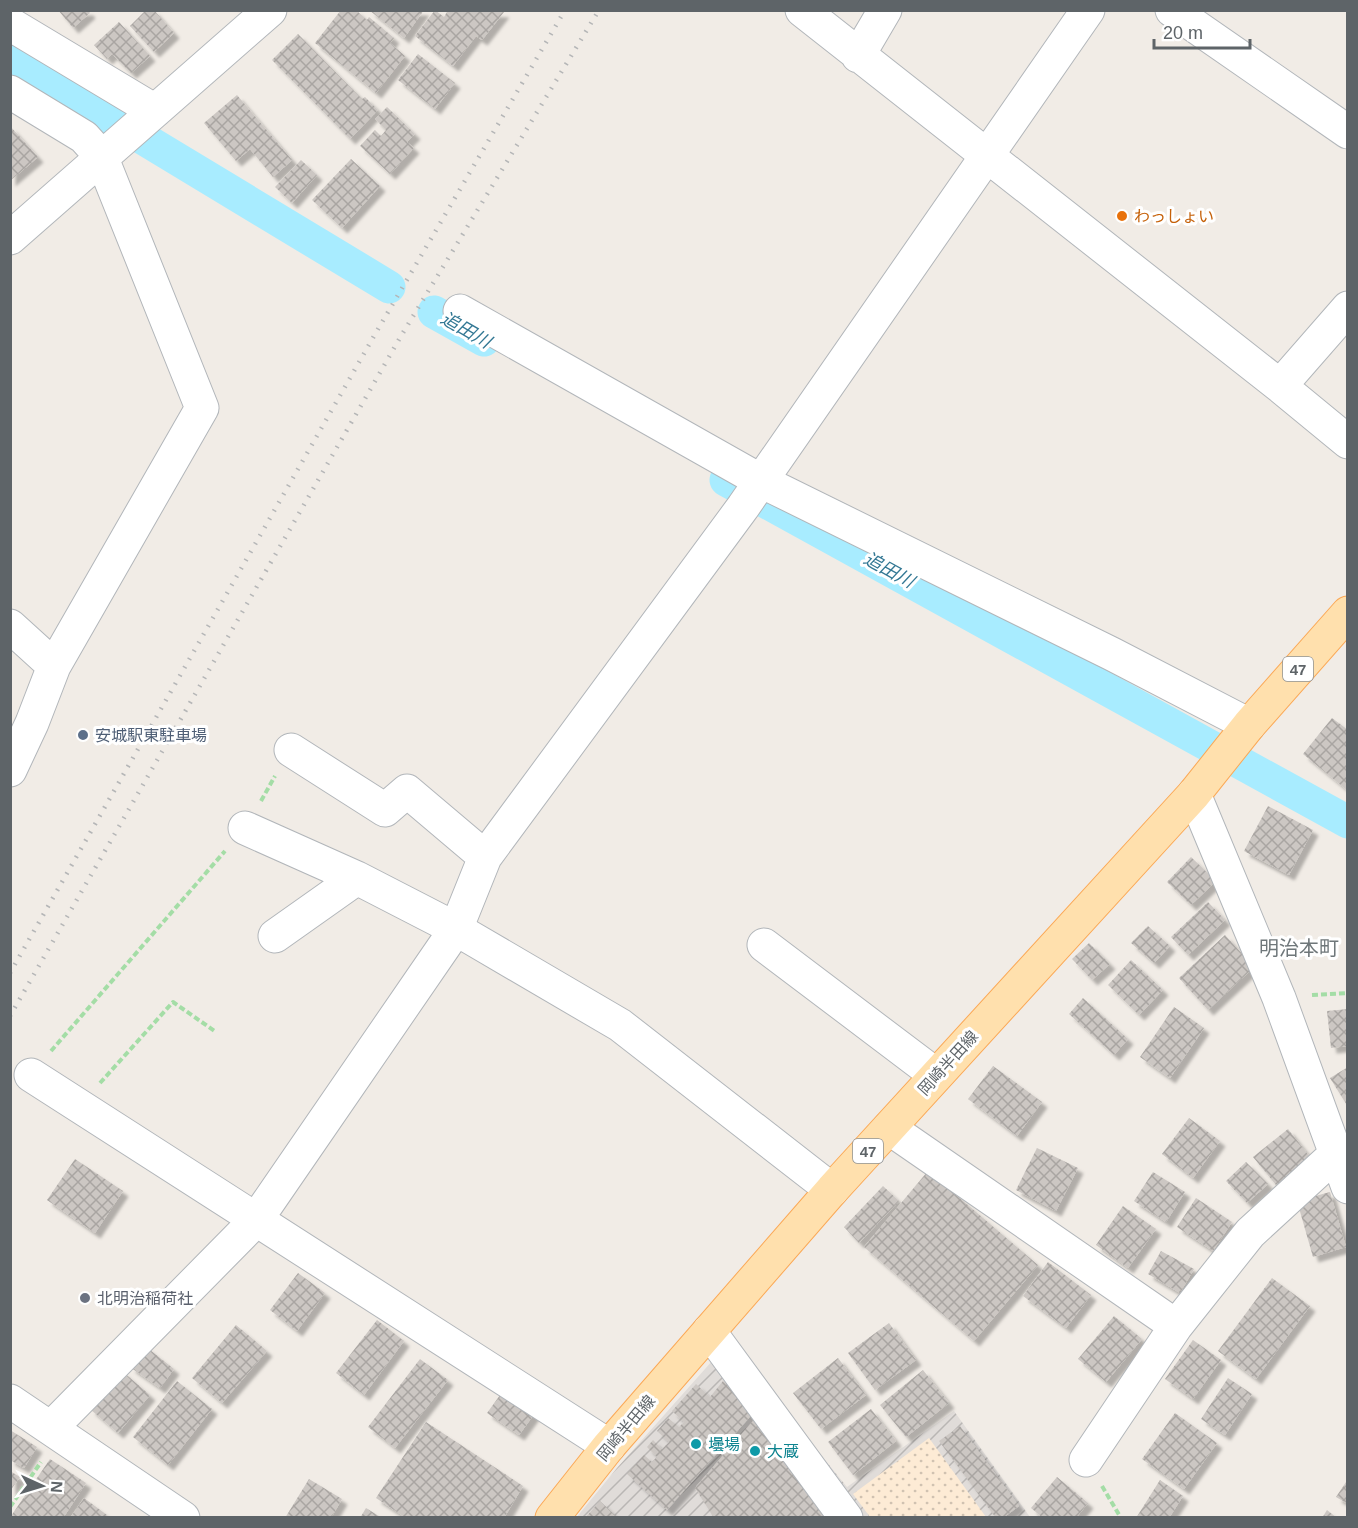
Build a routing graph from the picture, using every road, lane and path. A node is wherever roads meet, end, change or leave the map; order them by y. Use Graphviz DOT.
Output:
graph roads {
  1 [pos="270,10"];
  2 [pos="802,10"];
  3 [pos="885,10"];
  4 [pos="1088,10"];
  5 [pos="1172,10"];
  6 [pos="10,24"];
  7 [pos="858,56"];
  8 [pos="10,92"];
  9 [pos="155,111"];
  10 [pos="1347,132"];
  11 [pos="101,156"];
  12 [pos="987,156"];
  13 [pos="10,238"];
  14 [pos="1347,308"];
  15 [pos="460,311"];
  16 [pos="1280,386"];
  17 [pos="1347,442"];
  18 [pos="754,491"];
  19 [pos="1347,613"];
  20 [pos="10,626"];
  21 [pos="54,666"];
  22 [pos="1250,725"];
  23 [pos="291,750"];
  24 [pos="10,770"];
  25 [pos="1194,795"];
  26 [pos="245,828"];
  27 [pos="485,857"];
  28 [pos="357,878"];
  29 [pos="456,929"];
  30 [pos="275,936"];
  31 [pos="764,945"];
  32 [pos="216,1032"];
  33 [pos="31,1075"];
  34 [pos="936,1075"];
  35 [pos="79,1106"];
  36 [pos="889,1128"];
  37 [pos="1336,1154"];
  38 [pos="1347,1187"];
  39 [pos="831,1190"];
  40 [pos="256,1220"];
  41 [pos="1176,1326"];
  42 [pos="709,1331"];
  43 [pos="10,1401"];
  44 [pos="56,1431"];
  45 [pos="609,1446"];
  46 [pos="1086,1460"];
  47 [pos="10,1507"];
  48 [pos="183,1518"];
  49 [pos="552,1518"];
  50 [pos="846,1518"];
  1 -- 9 [label="street"];
  2 -- 7 [label="street"];
  3 -- 7 [label="street"];
  4 -- 12 [label="street"];
  5 -- 10 [label="street"];
  6 -- 9 [label="street"];
  7 -- 12 [label="street"];
  8 -- 11 [label="street"];
  9 -- 11 [label="street"];
  11 -- 13 [label="street"];
  11 -- 21 [label="street"];
  12 -- 16 [label="street"];
  12 -- 18 [label="street"];
  14 -- 16 [label="street"];
  15 -- 18 [label="street"];
  16 -- 17 [label="street"];
  18 -- 22 [label="street"];
  18 -- 27 [label="street"];
  19 -- 22 [label="main road, 岡崎半田線 / 47"];
  20 -- 21 [label="street"];
  21 -- 24 [label="street"];
  22 -- 25 [label="main road, 岡崎半田線 / 47"];
  23 -- 26 [label="path"];
  23 -- 27 [label="street"];
  25 -- 34 [label="main road, 岡崎半田線 / 47"];
  25 -- 37 [label="street"];
  26 -- 28 [label="street"];
  26 -- 33 [label="path"];
  27 -- 29 [label="street"];
  28 -- 29 [label="street"];
  28 -- 30 [label="street"];
  29 -- 39 [label="street"];
  29 -- 40 [label="street"];
  31 -- 34 [label="street"];
  32 -- 35 [label="path"];
  33 -- 35 [label="street"];
  34 -- 36 [label="main road, 岡崎半田線 / 47"];
  35 -- 40 [label="street"];
  36 -- 39 [label="main road, 岡崎半田線 / 47"];
  36 -- 41 [label="street"];
  37 -- 38 [label="street"];
  37 -- 41 [label="street"];
  39 -- 42 [label="main road, 岡崎半田線 / 47"];
  40 -- 44 [label="street"];
  40 -- 45 [label="street"];
  41 -- 46 [label="street"];
  42 -- 45 [label="main road, 岡崎半田線 / 47"];
  42 -- 50 [label="street"];
  43 -- 44 [label="street"];
  44 -- 47 [label="path"];
  44 -- 48 [label="street"];
  45 -- 49 [label="main road, 岡崎半田線 / 47"];
}
